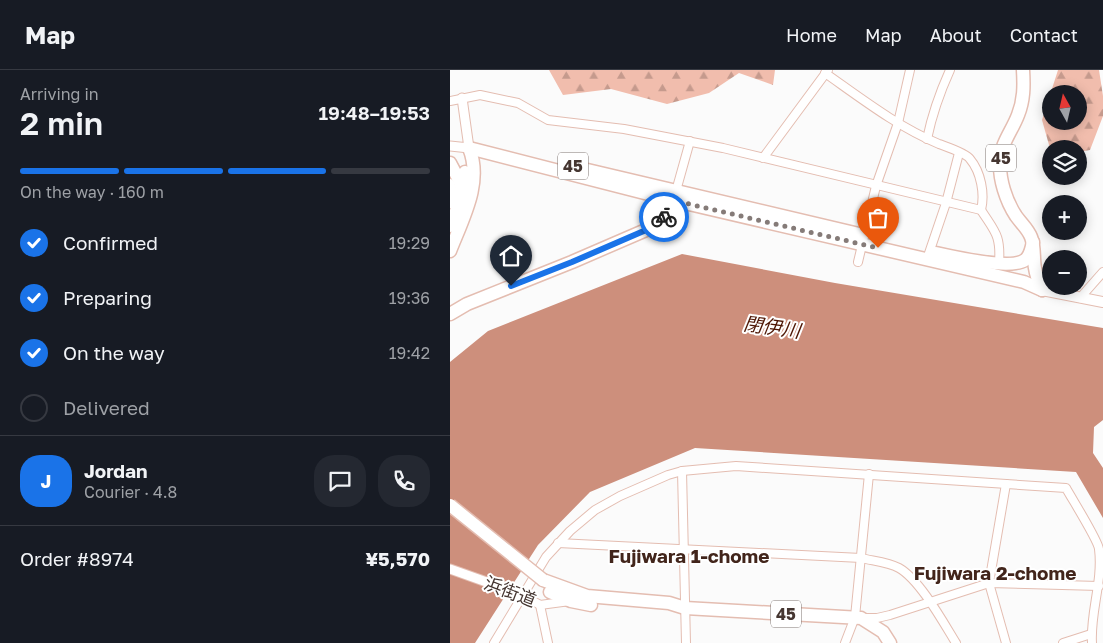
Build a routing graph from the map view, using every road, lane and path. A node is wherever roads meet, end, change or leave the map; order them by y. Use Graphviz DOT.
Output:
graph roads {
  1 [pos="910,70"];
  2 [pos="950,70"];
  3 [pos="1023,70"];
  4 [pos="827,72"];
  5 [pos="462,98"];
  6 [pos="450,101"];
  7 [pos="898,123"];
  8 [pos="927,139"];
  9 [pos="690,141"];
  10 [pos="450,146"];
  11 [pos="469,148"];
  12 [pos="959,153"];
  13 [pos="502,157"];
  14 [pos="763,158"];
  15 [pos="450,163"];
  16 [pos="473,176"];
  17 [pos="450,183"];
  18 [pos="876,186"];
  19 [pos="463,194"];
  20 [pos="674,196"];
  21 [pos="946,202"];
  22 [pos="450,204"];
  23 [pos="980,210"];
  24 [pos="450,226"];
  25 [pos="862,239"];
  26 [pos="450,251"];
  27 [pos="928,256"];
  28 [pos="969,260"];
  29 [pos="858,262"];
  30 [pos="999,263"];
  31 [pos="1023,272"];
  32 [pos="1103,272"];
  33 [pos="1042,290"];
  34 [pos="1066,295"];
  35 [pos="1080,298"];
  36 [pos="1103,302"];
  37 [pos="450,314"];
  38 [pos="682,471"];
  39 [pos="869,474"];
  40 [pos="1006,484"];
  41 [pos="450,505"];
  42 [pos="450,515"];
  43 [pos="558,543"];
  44 [pos="684,549"];
  45 [pos="860,558"];
  46 [pos="450,569"];
  47 [pos="541,583"];
  48 [pos="988,583"];
  49 [pos="1100,586"];
  50 [pos="523,595"];
  51 [pos="572,601"];
  52 [pos="931,602"];
  53 [pos="540,605"];
  54 [pos="685,608"];
  55 [pos="858,617"];
  56 [pos="1091,634"];
  57 [pos="494,643"];
  58 [pos="548,643"];
  59 [pos="686,643"];
  60 [pos="845,643"];
  61 [pos="890,643"];
  62 [pos="956,643"];
  63 [pos="1006,643"];
  64 [pos="1063,643"];
  65 [pos="1092,643"];
  1 -- 7 [label="street"];
  2 -- 8 [label="street"];
  3 -- 31 [label="highway, 45"];
  4 -- 7 [label="street"];
  4 -- 14 [label="street"];
  5 -- 6 [label="street"];
  5 -- 9 [label="street"];
  5 -- 11 [label="street"];
  7 -- 8 [label="street"];
  7 -- 18 [label="street"];
  8 -- 12 [label="street"];
  9 -- 14 [label="street"];
  9 -- 20 [label="street"];
  10 -- 11 [label="street"];
  11 -- 13 [label="highway, 45"];
  11 -- 16 [label="highway"];
  11 -- 19 [label="highway"];
  11 -- 20 [label="highway, 45"];
  12 -- 21 [label="street"];
  12 -- 23 [label="street"];
  13 -- 16 [label="highway"];
  13 -- 20 [label="highway, 45"];
  14 -- 18 [label="street"];
  15 -- 19 [label="highway"];
  16 -- 26 [label="highway"];
  17 -- 22 [label="street"];
  18 -- 21 [label="street"];
  18 -- 25 [label="street"];
  19 -- 24 [label="highway"];
  20 -- 25 [label="highway, 45"];
  20 -- 37 [label="highway"];
  21 -- 23 [label="street"];
  21 -- 27 [label="street"];
  23 -- 30 [label="street"];
  25 -- 27 [label="highway, 45"];
  25 -- 29 [label="street"];
  27 -- 28 [label="highway, 45"];
  27 -- 31 [label="highway, 45"];
  28 -- 30 [label="highway, 45"];
  28 -- 31 [label="highway, 45"];
  30 -- 31 [label="highway, 45"];
  31 -- 33 [label="highway, 45"];
  31 -- 33 [label="highway, 45"];
  32 -- 35 [label="street"];
  34 -- 35 [label="main road"];
  35 -- 36 [label="main road"];
  38 -- 39 [label="street"];
  38 -- 43 [label="street"];
  38 -- 44 [label="street"];
  39 -- 40 [label="street"];
  39 -- 45 [label="street"];
  40 -- 48 [label="street"];
  40 -- 49 [label="street"];
  41 -- 47 [label="highway, 45, bridge"];
  42 -- 47 [label="highway, 45"];
  43 -- 44 [label="street"];
  43 -- 50 [label="street"];
  44 -- 45 [label="street"];
  44 -- 54 [label="street"];
  45 -- 52 [label="street"];
  45 -- 55 [label="street"];
  46 -- 50 [label="street, 浜街道"];
  47 -- 51 [label="highway, 45"];
  47 -- 54 [label="highway, 45"];
  48 -- 49 [label="street"];
  48 -- 52 [label="street"];
  48 -- 63 [label="street"];
  49 -- 56 [label="street"];
  50 -- 53 [label="street, 浜街道"];
  50 -- 57 [label="street"];
  51 -- 53 [label="street, 浜街道"];
  51 -- 54 [label="highway, 45"];
  52 -- 55 [label="street"];
  52 -- 62 [label="street"];
  53 -- 58 [label="street"];
  54 -- 55 [label="highway, 45"];
  54 -- 59 [label="street"];
  55 -- 60 [label="street"];
  55 -- 61 [label="highway, 45"];
  56 -- 64 [label="street"];
  56 -- 65 [label="street"];
}
